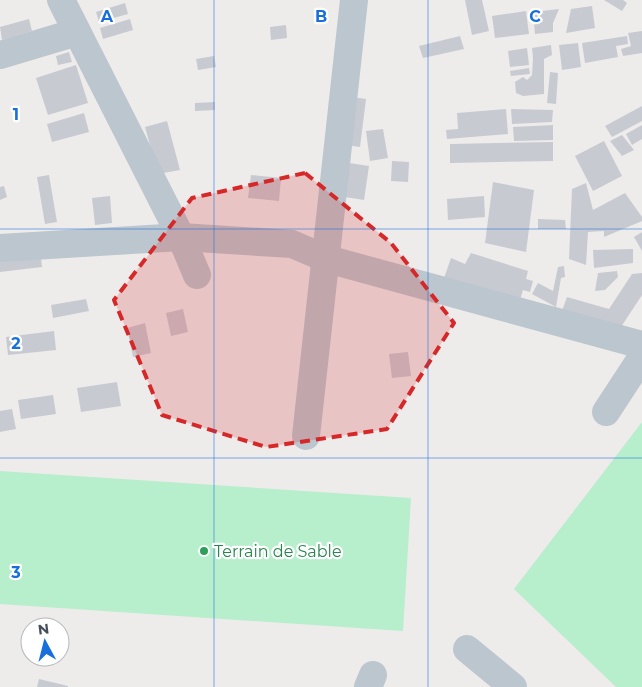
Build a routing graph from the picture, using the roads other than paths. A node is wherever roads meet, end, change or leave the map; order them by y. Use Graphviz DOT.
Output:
graph roads {
  1 [pos="61,0"];
  2 [pos="354,0"];
  3 [pos="77,32"];
  4 [pos="0,55"];
  5 [pos="181,237"];
  6 [pos="0,248"];
  7 [pos="327,259"];
  8 [pos="197,275"];
  9 [pos="642,345"];
  10 [pos="642,356"];
  11 [pos="606,412"];
  12 [pos="306,436"];
  13 [pos="466,649"];
  14 [pos="513,687"];
  1 -- 3 [label="street"];
  2 -- 7 [label="street"];
  3 -- 4 [label="street"];
  3 -- 5 [label="street"];
  5 -- 6 [label="street"];
  5 -- 7 [label="street"];
  5 -- 8 [label="street"];
  7 -- 9 [label="street"];
  7 -- 12 [label="street"];
  10 -- 11 [label="street"];
  13 -- 14 [label="street"];
}
